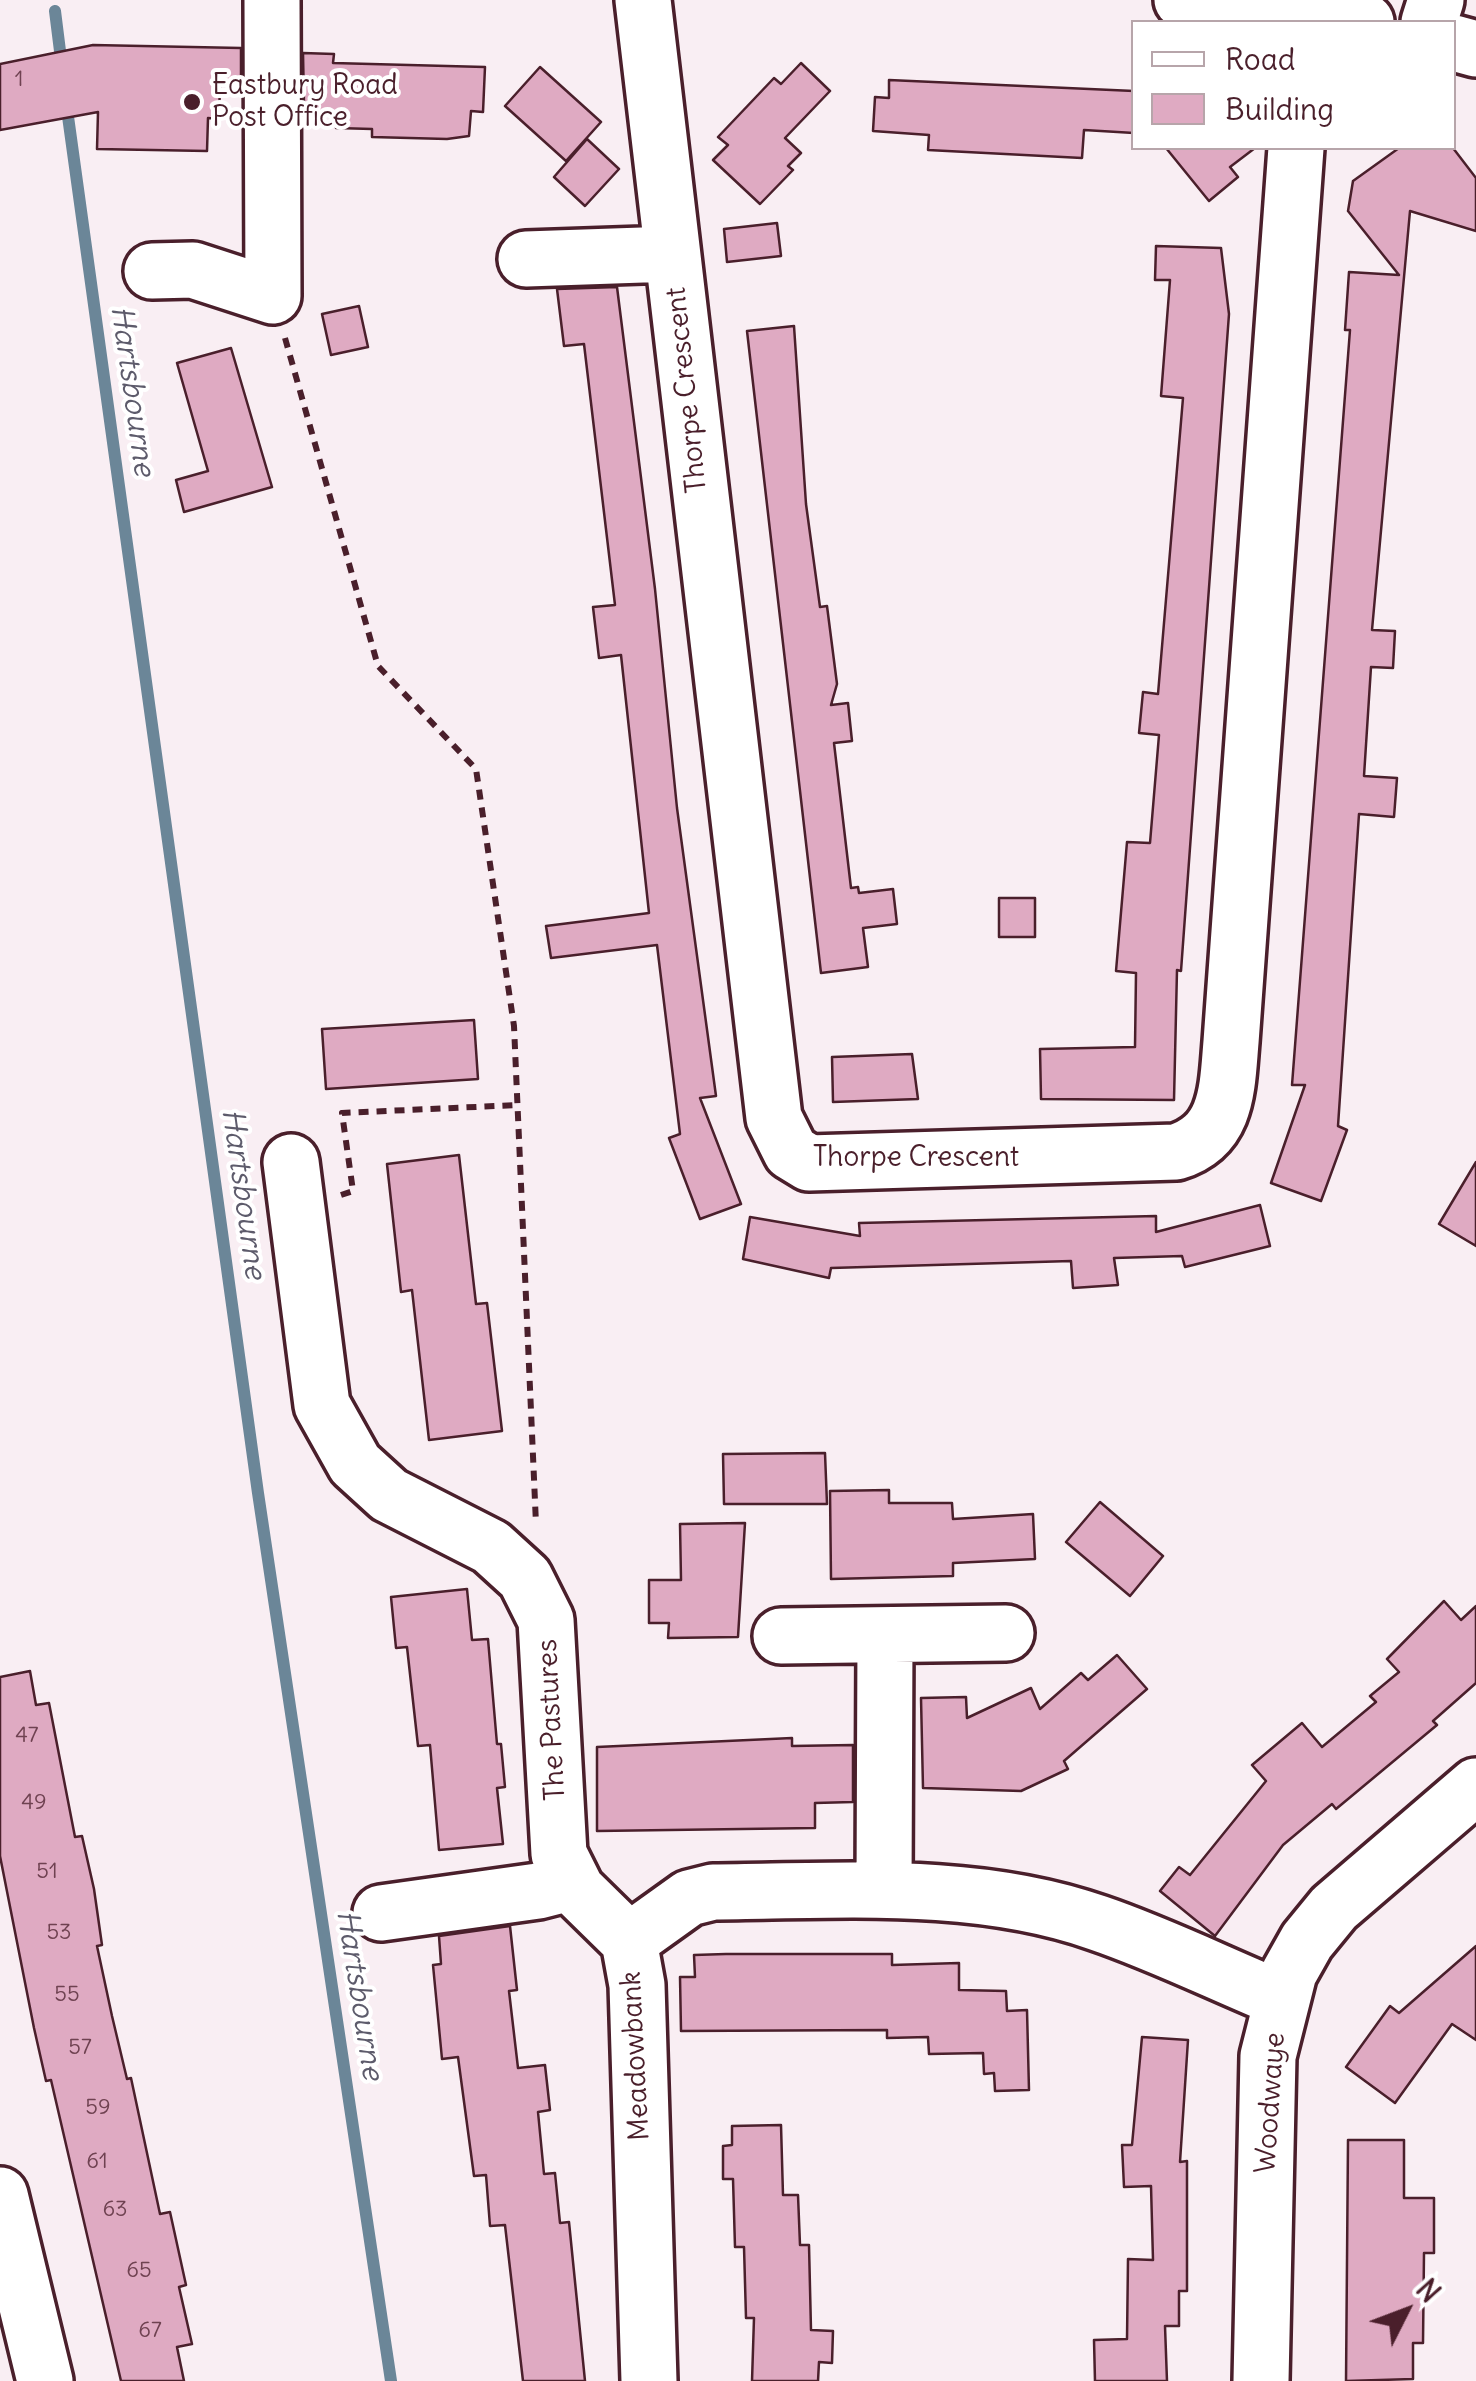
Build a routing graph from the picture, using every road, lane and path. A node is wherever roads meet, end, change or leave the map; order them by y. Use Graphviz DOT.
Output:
graph roads {
  1 [pos="272,0"];
  2 [pos="643,0"];
  3 [pos="1182,0"];
  4 [pos="1312,17"];
  5 [pos="1344,20"];
  6 [pos="1296,150"];
  7 [pos="672,254"];
  8 [pos="526,259"];
  9 [pos="152,271"];
  10 [pos="273,296"];
  11 [pos="518,1105"];
  12 [pos="291,1162"];
  13 [pos="298,1218"];
  14 [pos="537,1531"];
  15 [pos="1006,1633"];
  16 [pos="780,1636"];
  17 [pos="885,1636"];
  18 [pos="1476,1786"];
  19 [pos="573,1882"];
  20 [pos="884,1890"];
  21 [pos="381,1913"];
  22 [pos="628,1941"];
  23 [pos="1281,1999"];
  24 [pos="0,2195"];
  25 [pos="45,2381"];
  26 [pos="648,2381"];
  27 [pos="1262,2381"];
  1 -- 10 [label="street"];
  2 -- 7 [label="street, Thorpe Crescent"];
  3 -- 4 [label="street"];
  4 -- 5 [label="street"];
  6 -- 7 [label="street, Thorpe Crescent"];
  7 -- 8 [label="street"];
  9 -- 10 [label="street"];
  10 -- 11 [label="path"];
  11 -- 13 [label="path"];
  11 -- 14 [label="path"];
  12 -- 13 [label="street, The Pastures"];
  13 -- 19 [label="street, The Pastures"];
  15 -- 17 [label="street"];
  16 -- 17 [label="street"];
  17 -- 20 [label="street"];
  18 -- 23 [label="street, Woodwaye"];
  19 -- 21 [label="street"];
  19 -- 22 [label="street, The Pastures"];
  20 -- 22 [label="street, Meadowbank"];
  20 -- 23 [label="street, Meadowbank"];
  22 -- 26 [label="street, Meadowbank"];
  23 -- 27 [label="street, Woodwaye"];
  24 -- 25 [label="street"];
}
